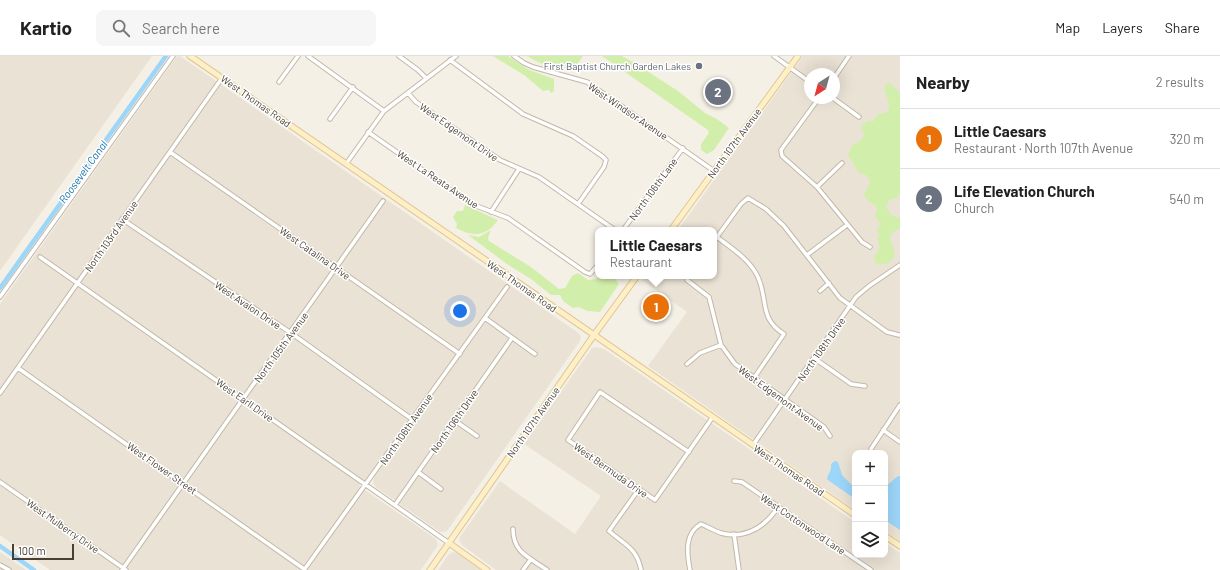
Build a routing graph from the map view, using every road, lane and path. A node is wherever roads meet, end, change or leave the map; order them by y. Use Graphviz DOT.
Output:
graph roads {
  1 [pos="173,56"];
  2 [pos="190,56"];
  3 [pos="298,56"];
  4 [pos="308,56"];
  5 [pos="399,56"];
  6 [pos="456,56"];
  7 [pos="514,56"];
  8 [pos="774,56"];
  9 [pos="798,56"];
  10 [pos="849,56"];
  11 [pos="450,60"];
  12 [pos="790,67"];
  13 [pos="840,69"];
  14 [pos="222,78"];
  15 [pos="426,78"];
  16 [pos="804,78"];
  17 [pos="279,82"];
  18 [pos="352,87"];
  19 [pos="408,93"];
  20 [pos="840,103"];
  21 [pos="814,104"];
  22 [pos="384,110"];
  23 [pos="859,117"];
  24 [pos="330,118"];
  25 [pos="368,132"];
  26 [pos="682,148"];
  27 [pos="170,152"];
  28 [pos="842,163"];
  29 [pos="346,164"];
  30 [pos="519,169"];
  31 [pos="714,171"];
  32 [pos="817,186"];
  33 [pos="383,201"];
  34 [pos="578,204"];
  35 [pos="491,212"];
  36 [pos="122,219"];
  37 [pos="847,225"];
  38 [pos="611,227"];
  39 [pos="625,227"];
  40 [pos="673,227"];
  41 [pos="717,236"];
  42 [pos="717,240"];
  43 [pos="870,247"];
  44 [pos="807,255"];
  45 [pos="40,257"];
  46 [pos="900,265"];
  47 [pos="336,268"];
  48 [pos="595,268"];
  49 [pos="635,279"];
  50 [pos="689,279"];
  51 [pos="829,283"];
  52 [pos="78,284"];
  53 [pos="507,287"];
  54 [pos="820,291"];
  55 [pos="0,297"];
  56 [pos="850,306"];
  57 [pos="485,318"];
  58 [pos="291,333"];
  59 [pos="594,335"];
  60 [pos="899,335"];
  61 [pos="512,338"];
  62 [pos="721,345"];
  63 [pos="460,354"];
  64 [pos="536,354"];
  65 [pos="814,358"];
  66 [pos="688,364"];
  67 [pos="18,368"];
  68 [pos="754,378"];
  69 [pos="865,386"];
  70 [pos="0,393"];
  71 [pos="243,399"];
  72 [pos="785,400"];
  73 [pos="900,405"];
  74 [pos="712,418"];
  75 [pos="413,420"];
  76 [pos="454,420"];
  77 [pos="883,430"];
  78 [pos="477,436"];
  79 [pos="830,436"];
  80 [pos="900,442"];
  81 [pos="753,445"];
  82 [pos="871,450"];
  83 [pos="688,452"];
  84 [pos="418,472"];
  85 [pos="734,481"];
  86 [pos="0,482"];
  87 [pos="184,484"];
  88 [pos="366,485"];
  89 [pos="441,489"];
  90 [pos="639,489"];
  91 [pos="395,505"];
  92 [pos="778,507"];
  93 [pos="852,513"];
  94 [pos="513,529"];
  95 [pos="734,534"];
  96 [pos="888,538"];
  97 [pos="449,543"];
  98 [pos="900,546"];
  99 [pos="530,559"];
  100 [pos="0,565"];
  101 [pos="124,569"];
  102 [pos="8,570"];
  103 [pos="304,570"];
  104 [pos="430,570"];
  105 [pos="487,570"];
  106 [pos="523,570"];
  107 [pos="547,570"];
  108 [pos="641,570"];
  109 [pos="690,570"];
  110 [pos="738,570"];
  111 [pos="871,570"];
  1 -- 55 [label="street"];
  2 -- 14 [label="main road, West Thomas Road"];
  3 -- 17 [label="street"];
  4 -- 18 [label="street"];
  5 -- 15 [label="street"];
  6 -- 11 [label="street"];
  7 -- 26 [label="street, West Windsor Avenue"];
  8 -- 12 [label="street"];
  9 -- 12 [label="main road, North 107th Avenue"];
  10 -- 13 [label="street"];
  11 -- 15 [label="street"];
  11 -- 34 [label="street"];
  12 -- 16 [label="street"];
  12 -- 31 [label="main road, North 107th Avenue"];
  14 -- 27 [label="street, North 103rd Avenue"];
  14 -- 29 [label="main road, West Thomas Road"];
  15 -- 19 [label="street"];
  18 -- 22 [label="street"];
  18 -- 24 [label="street"];
  19 -- 22 [label="street"];
  19 -- 30 [label="street, West Edgemont Drive"];
  20 -- 23 [label="street"];
  21 -- 32 [label="street"];
  22 -- 25 [label="street"];
  25 -- 29 [label="street"];
  25 -- 35 [label="street, West La Reata Avenue"];
  26 -- 31 [label="street, West Windsor Avenue"];
  26 -- 39 [label="street, North 106th Lane"];
  27 -- 36 [label="street, North 103rd Avenue"];
  27 -- 47 [label="street, West Catalina Drive"];
  28 -- 32 [label="street"];
  29 -- 59 [label="main road, West Thomas Road"];
  30 -- 34 [label="street, West Edgemont Drive"];
  30 -- 35 [label="street"];
  31 -- 40 [label="main road, North 107th Avenue"];
  32 -- 37 [label="street"];
  33 -- 47 [label="street, North 105th Avenue"];
  34 -- 38 [label="street, West Edgemont Drive"];
  35 -- 48 [label="street, West La Reata Avenue"];
  36 -- 52 [label="street, North 103rd Avenue"];
  36 -- 58 [label="street, West Avalon Drive"];
  37 -- 43 [label="street"];
  37 -- 44 [label="street"];
  41 -- 44 [label="street"];
  42 -- 68 [label="street"];
  44 -- 51 [label="street"];
  45 -- 52 [label="street, West Earll Drive"];
  46 -- 56 [label="street, North 108th Drive"];
  47 -- 58 [label="street, North 105th Avenue"];
  47 -- 63 [label="street, West Catalina Drive"];
  49 -- 59 [label="main road, North 107th Avenue"];
  50 -- 62 [label="street, West Edgemont Avenue"];
  51 -- 54 [label="street"];
  51 -- 56 [label="street"];
  52 -- 67 [label="street, North 103rd Avenue"];
  52 -- 71 [label="street, West Earll Drive"];
  53 -- 57 [label="street, North 106th Avenue"];
  56 -- 60 [label="street"];
  56 -- 65 [label="street, North 108th Drive"];
  57 -- 61 [label="street"];
  57 -- 63 [label="street, North 106th Avenue"];
  58 -- 71 [label="street, North 105th Avenue"];
  58 -- 75 [label="street, West Avalon Drive"];
  59 -- 74 [label="main road, West Thomas Road"];
  59 -- 97 [label="main road, North 107th Avenue"];
  61 -- 64 [label="street"];
  61 -- 76 [label="street, North 106th Drive"];
  62 -- 66 [label="street"];
  62 -- 68 [label="street, West Edgemont Avenue"];
  63 -- 75 [label="street, North 106th Avenue"];
  65 -- 69 [label="street"];
  65 -- 72 [label="street, North 108th Drive"];
  67 -- 70 [label="street, North 103rd Avenue"];
  67 -- 87 [label="street, West Flower Street"];
  68 -- 72 [label="street, West Edgemont Avenue"];
  71 -- 87 [label="street, North 105th Avenue"];
  71 -- 88 [label="street, West Earll Drive"];
  72 -- 79 [label="street, West Edgemont Avenue"];
  72 -- 81 [label="street, North 108th Drive"];
  73 -- 77 [label="street"];
  74 -- 81 [label="main road, West Thomas Road"];
  74 -- 83 [label="street"];
  75 -- 88 [label="street, North 106th Avenue"];
  76 -- 78 [label="street"];
  76 -- 84 [label="street, North 106th Drive"];
  77 -- 80 [label="street"];
  77 -- 82 [label="street"];
  81 -- 93 [label="main road, West Thomas Road"];
  83 -- 90 [label="street, West Bermuda Drive"];
  83 -- 90 [label="street, West Bermuda Drive"];
  84 -- 89 [label="street"];
  84 -- 91 [label="street, North 106th Drive"];
  85 -- 92 [label="street, West Cottonwood Lane"];
  86 -- 101 [label="street, West Mulberry Drive"];
  87 -- 101 [label="street, North 105th Avenue"];
  87 -- 103 [label="street, West Flower Street"];
  88 -- 91 [label="street, West Earll Drive"];
  88 -- 103 [label="street, North 106th Avenue"];
  90 -- 108 [label="street"];
  91 -- 97 [label="street, West Earll Drive"];
  92 -- 95 [label="street"];
  92 -- 111 [label="street, West Cottonwood Lane"];
  94 -- 99 [label="street"];
  95 -- 109 [label="street"];
  95 -- 110 [label="street"];
  96 -- 98 [label="main road"];
  97 -- 104 [label="main road, North 107th Avenue"];
  97 -- 105 [label="main road"];
  99 -- 106 [label="street"];
  99 -- 107 [label="street"];
  100 -- 102 [label="street"];
}
